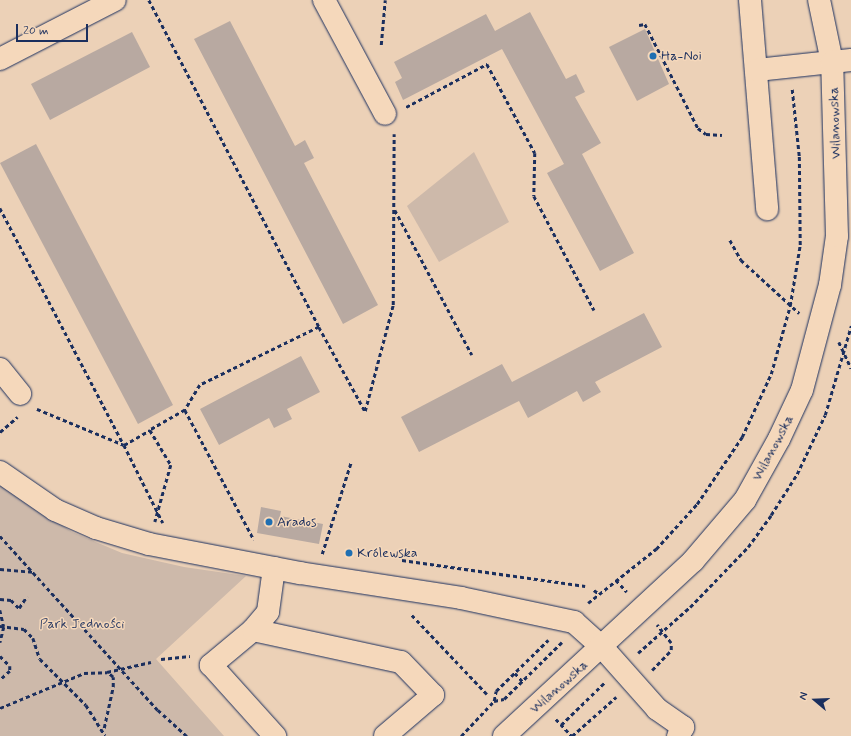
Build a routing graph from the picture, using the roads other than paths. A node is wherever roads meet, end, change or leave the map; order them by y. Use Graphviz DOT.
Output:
graph roads {
  1 [pos="115,0"];
  2 [pos="324,0"];
  3 [pos="750,0"];
  4 [pos="819,0"];
  5 [pos="0,59"];
  6 [pos="842,61"];
  7 [pos="757,70"];
  8 [pos="392,112"];
  9 [pos="767,209"];
  10 [pos="0,369"];
  11 [pos="25,404"];
  12 [pos="0,472"];
  13 [pos="274,568"];
  14 [pos="253,630"];
  15 [pos="602,647"];
  16 [pos="275,736"];
  17 [pos="385,736"];
  18 [pos="504,736"];
  19 [pos="678,736"];
  1 -- 5 [label="street"];
  2 -- 8 [label="street"];
  3 -- 7 [label="street"];
  4 -- 6 [label="street, Wilanowska"];
  6 -- 7 [label="street"];
  6 -- 15 [label="street, Wilanowska"];
  7 -- 9 [label="street"];
  10 -- 11 [label="street"];
  12 -- 13 [label="street"];
  13 -- 14 [label="street"];
  13 -- 15 [label="street"];
  14 -- 16 [label="street"];
  14 -- 17 [label="street"];
  15 -- 18 [label="street, Wilanowska"];
  15 -- 19 [label="street"];
}
